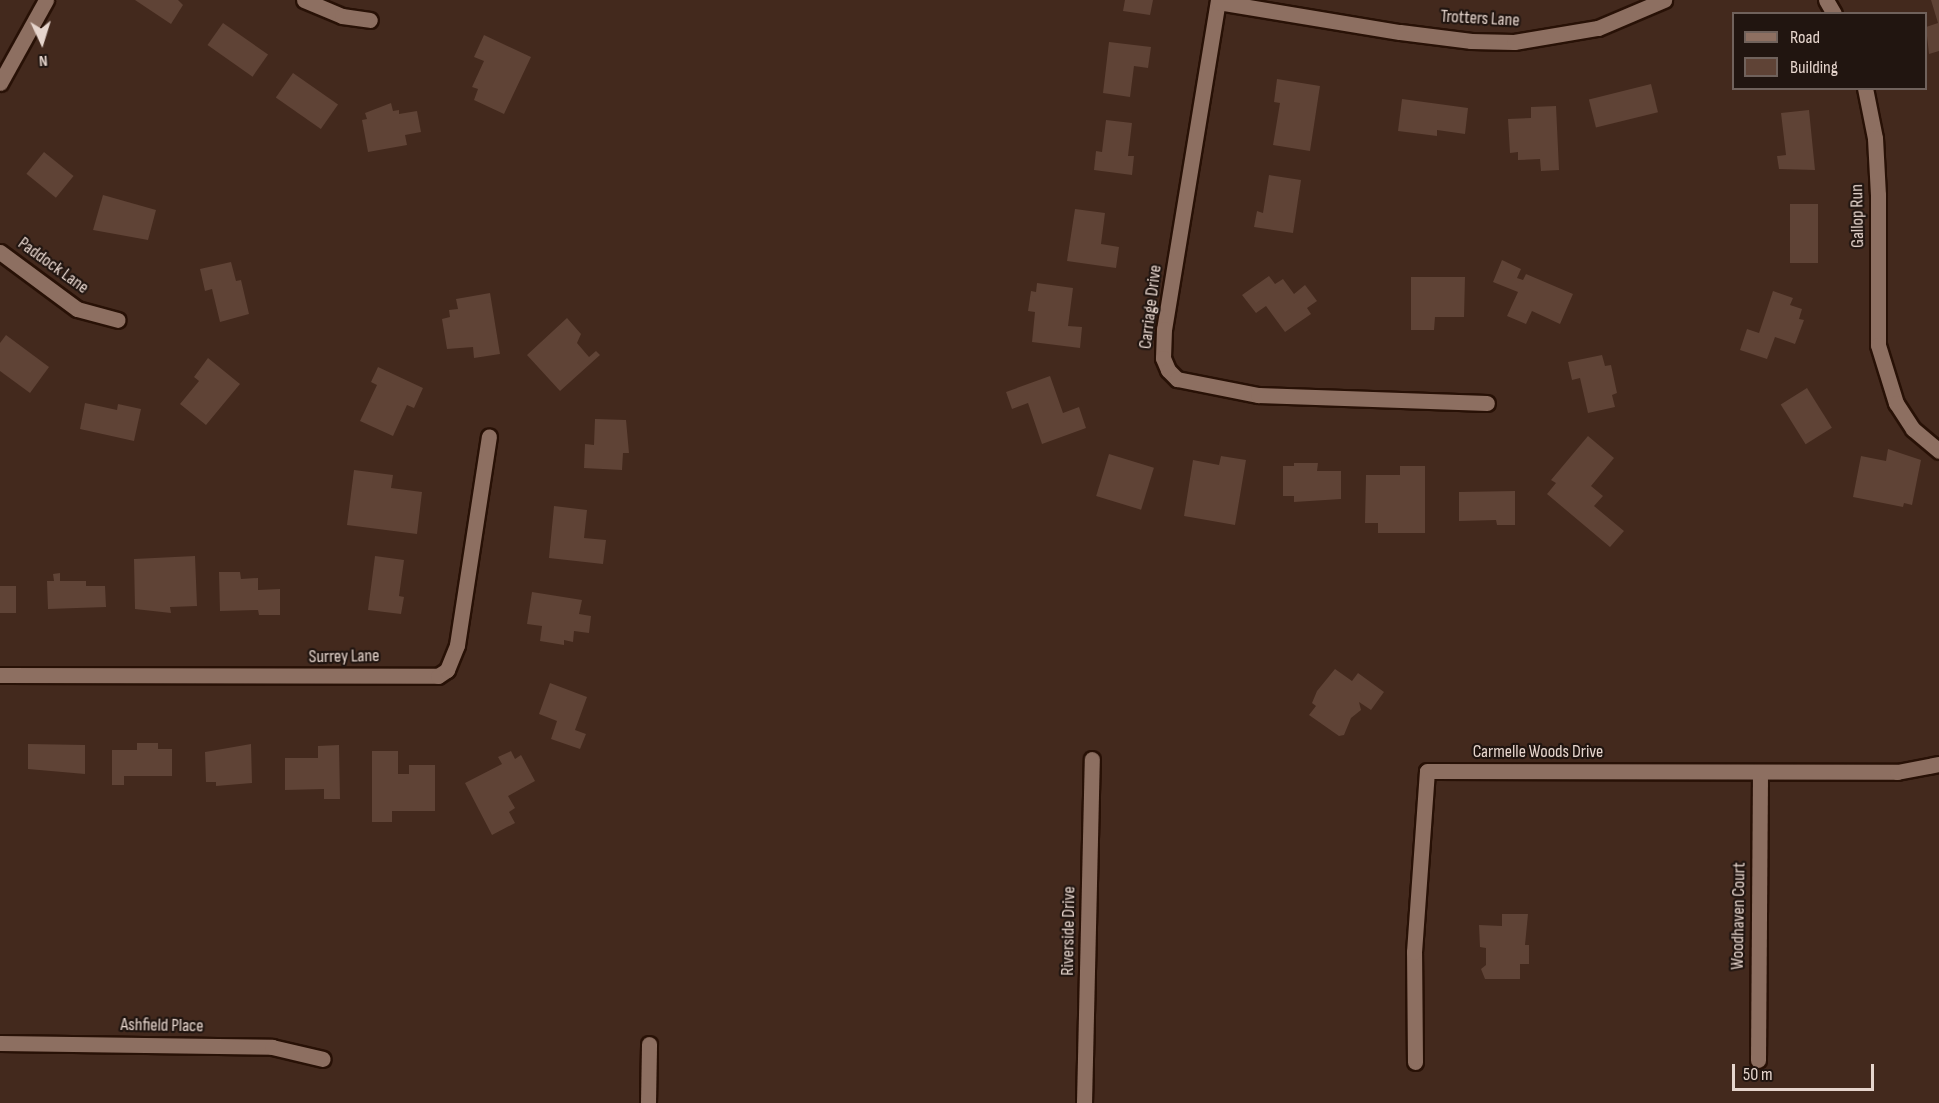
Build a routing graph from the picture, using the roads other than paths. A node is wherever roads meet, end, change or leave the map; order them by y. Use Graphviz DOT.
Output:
graph roads {
  1 [pos="46,0"];
  2 [pos="304,0"];
  3 [pos="1664,0"];
  4 [pos="1218,1"];
  5 [pos="370,20"];
  6 [pos="0,83"];
  7 [pos="1865,90"];
  8 [pos="0,252"];
  9 [pos="118,320"];
  10 [pos="1487,403"];
  11 [pos="489,436"];
  12 [pos="1939,451"];
  13 [pos="0,675"];
  14 [pos="1092,759"];
  15 [pos="1939,764"];
  16 [pos="1760,772"];
  17 [pos="0,1043"];
  18 [pos="649,1044"];
  19 [pos="323,1059"];
  20 [pos="1758,1060"];
  21 [pos="1415,1062"];
  22 [pos="648,1103"];
  23 [pos="1084,1103"];
  1 -- 6 [label="street"];
  2 -- 5 [label="street"];
  3 -- 4 [label="street, Trotters Lane"];
  4 -- 10 [label="street, Carriage Drive"];
  7 -- 12 [label="street, Gallop Run"];
  8 -- 9 [label="street, Paddock Lane"];
  11 -- 13 [label="street, Surrey Lane"];
  14 -- 23 [label="street, Riverside Drive"];
  15 -- 16 [label="street, Carmelle Woods Drive"];
  16 -- 20 [label="street, Woodhaven Court"];
  16 -- 21 [label="street, Carmelle Woods Drive"];
  17 -- 19 [label="street, Ashfield Place"];
  18 -- 22 [label="street"];
}
